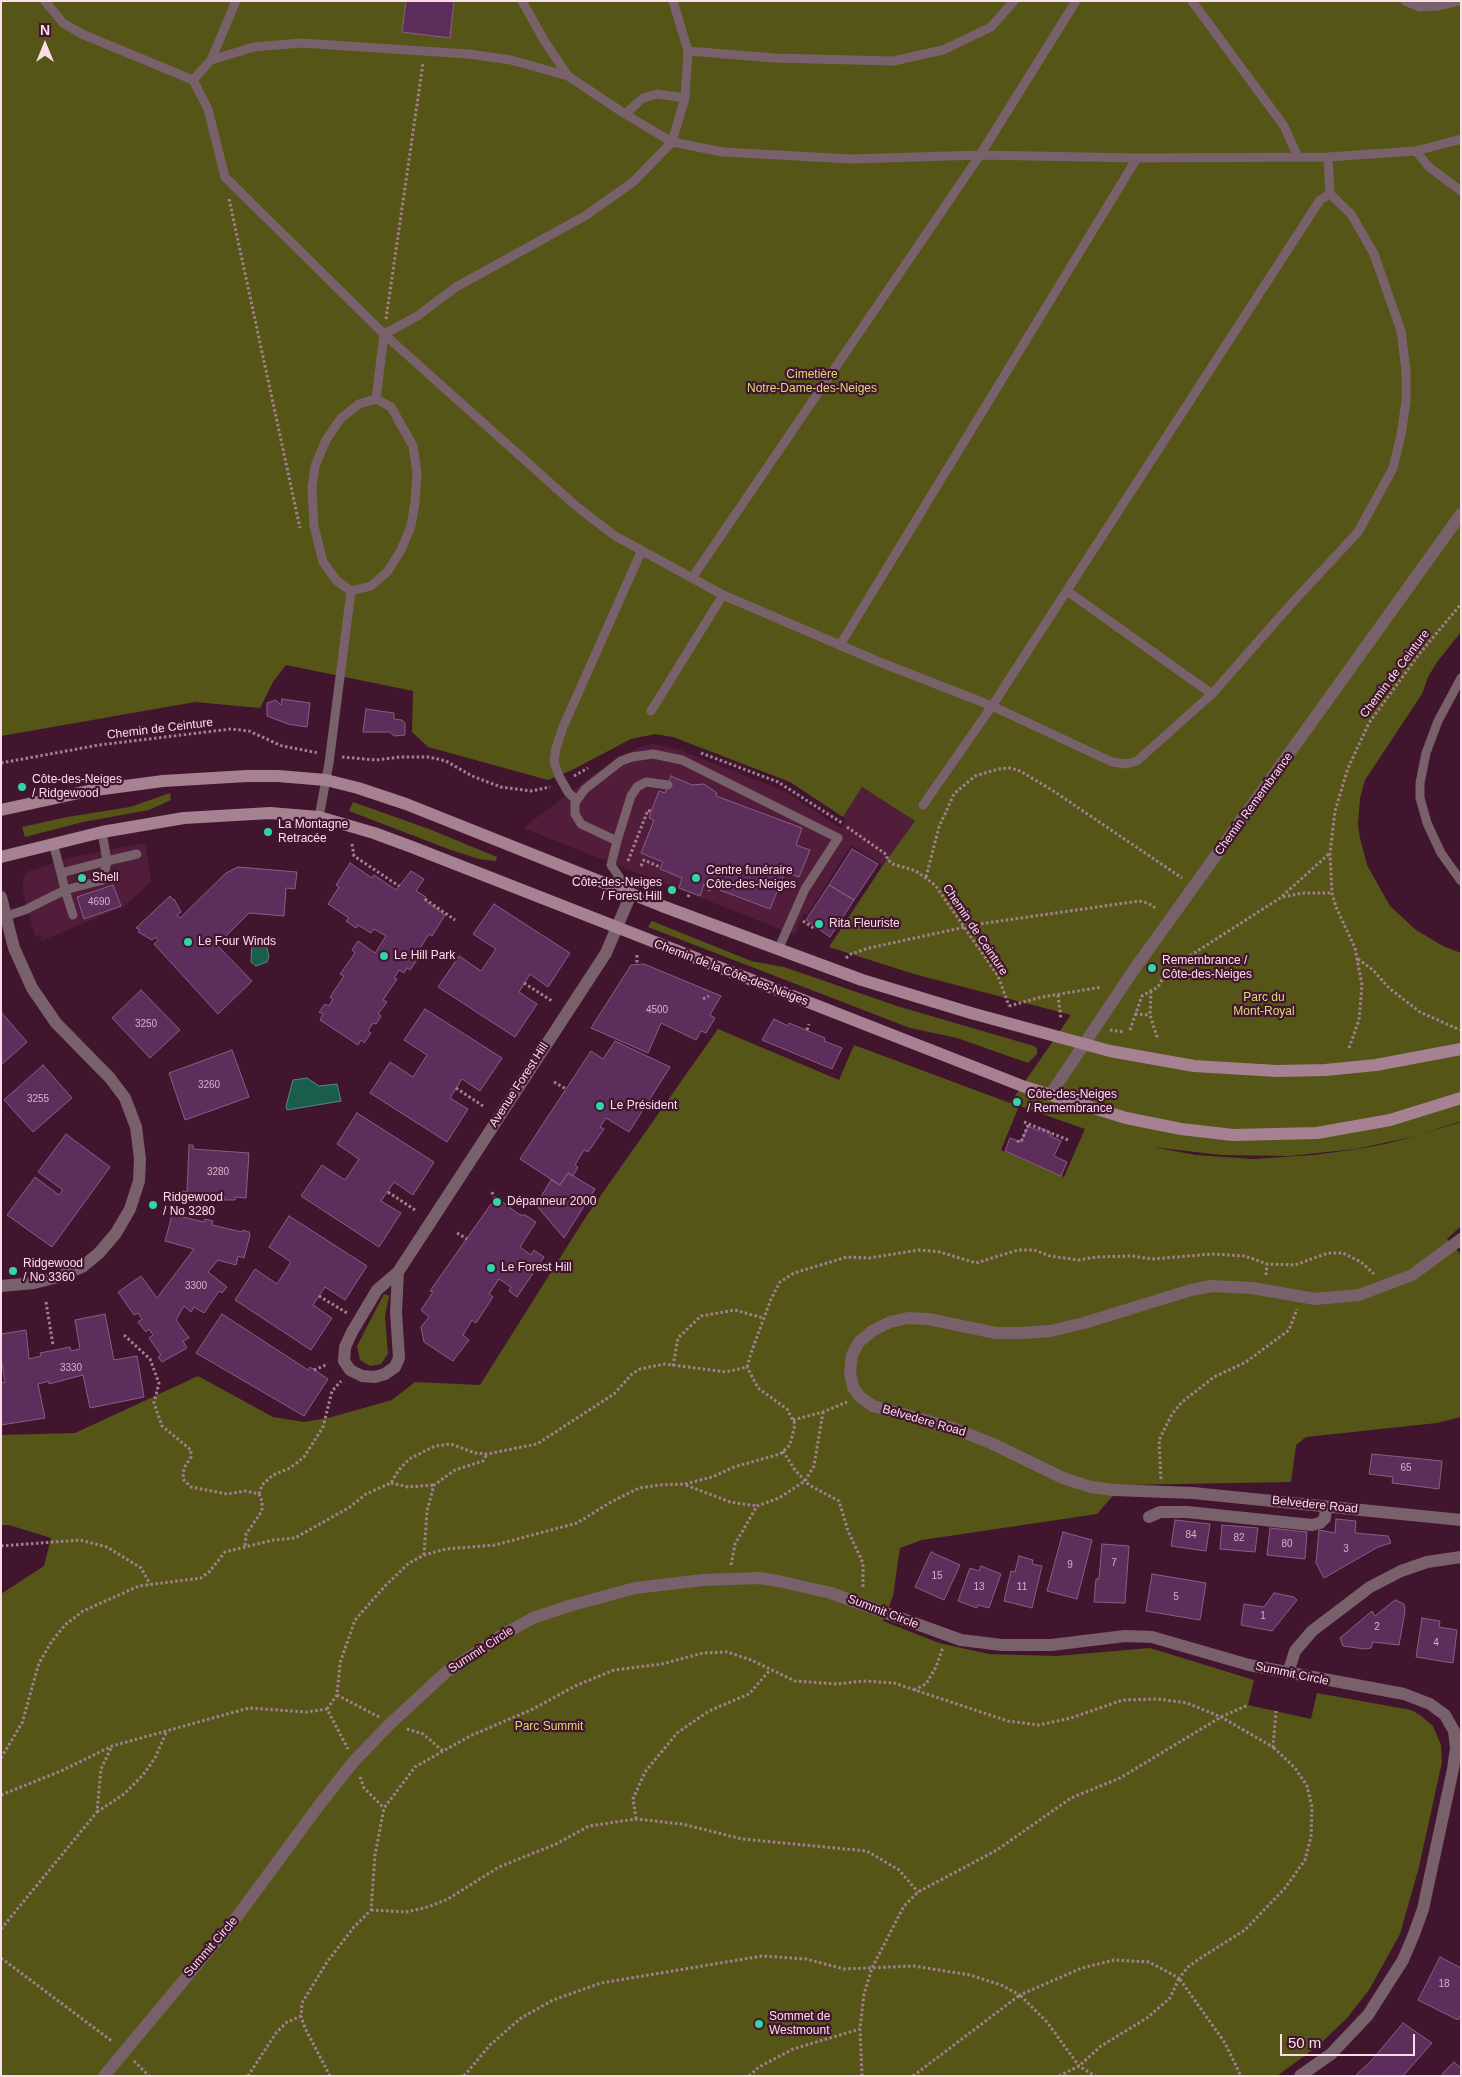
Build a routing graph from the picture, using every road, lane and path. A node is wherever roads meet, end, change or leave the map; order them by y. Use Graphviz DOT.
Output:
graph roads {
  1 [pos="45,1"];
  2 [pos="236,1"];
  3 [pos="522,1"];
  4 [pos="674,1"];
  5 [pos="1014,1"];
  6 [pos="1076,1"];
  7 [pos="1192,1"];
  8 [pos="1405,1"];
  9 [pos="1459,1"];
  10 [pos="425,51"];
  11 [pos="688,51"];
  12 [pos="211,60"];
  13 [pos="568,76"];
  14 [pos="193,80"];
  15 [pos="685,98"];
  16 [pos="625,114"];
  17 [pos="1461,139"];
  18 [pos="672,142"];
  19 [pos="1416,151"];
  20 [pos="980,155"];
  21 [pos="1298,157"];
  22 [pos="1328,157"];
  23 [pos="1137,158"];
  24 [pos="224,177"];
  25 [pos="1461,191"];
  26 [pos="1330,194"];
  27 [pos="384,334"];
  28 [pos="376,399"];
  29 [pos="1461,514"];
  30 [pos="303,532"];
  31 [pos="642,552"];
  32 [pos="692,578"];
  33 [pos="351,591"];
  34 [pos="1067,591"];
  35 [pos="723,595"];
  36 [pos="1461,604"];
  37 [pos="840,645"];
  38 [pos="1461,678"];
  39 [pos="1457,692"];
  40 [pos="1212,694"];
  41 [pos="992,706"];
  42 [pos="650,711"];
  43 [pos="319,753"];
  44 [pos="344,757"];
  45 [pos="1,763"];
  46 [pos="326,780"];
  47 [pos="554,786"];
  48 [pos="668,786"];
  49 [pos="576,800"];
  50 [pos="923,805"];
  51 [pos="1,810"];
  52 [pos="651,812"];
  53 [pos="319,818"];
  54 [pos="844,824"];
  55 [pos="102,832"];
  56 [pos="617,841"];
  57 [pos="53,843"];
  58 [pos="352,844"];
  59 [pos="1330,853"];
  60 [pos="137,854"];
  61 [pos="1,857"];
  62 [pos="108,861"];
  63 [pos="628,861"];
  64 [pos="642,866"];
  65 [pos="660,867"];
  66 [pos="60,873"];
  67 [pos="926,877"];
  68 [pos="1461,881"];
  69 [pos="704,884"];
  70 [pos="399,886"];
  71 [pos="1194,887"];
  72 [pos="65,890"];
  73 [pos="708,893"];
  74 [pos="1332,893"];
  75 [pos="630,894"];
  76 [pos="1,897"];
  77 [pos="1280,898"];
  78 [pos="425,899"];
  79 [pos="1157,909"];
  80 [pos="72,915"];
  81 [pos="6,916"];
  82 [pos="455,920"];
  83 [pos="804,922"];
  84 [pos="816,927"];
  85 [pos="965,927"];
  86 [pos="617,929"];
  87 [pos="778,950"];
  88 [pos="637,955"];
  89 [pos="847,957"];
  90 [pos="1358,959"];
  91 [pos="638,964"];
  92 [pos="524,983"];
  93 [pos="1102,987"];
  94 [pos="1151,991"];
  95 [pos="1058,995"];
  96 [pos="709,996"];
  97 [pos="703,999"];
  98 [pos="552,1001"];
  99 [pos="1135,1014"];
  100 [pos="1150,1015"];
  101 [pos="1061,1019"];
  102 [pos="809,1024"];
  103 [pos="807,1030"];
  104 [pos="1130,1030"];
  105 [pos="1460,1030"];
  106 [pos="1158,1040"];
  107 [pos="1083,1044"];
  108 [pos="1349,1048"];
  109 [pos="1461,1049"];
  110 [pos="554,1082"];
  111 [pos="456,1088"];
  112 [pos="566,1089"];
  113 [pos="1050,1095"];
  114 [pos="1461,1098"];
  115 [pos="483,1106"];
  116 [pos="1024,1122"];
  117 [pos="1029,1124"];
  118 [pos="1068,1140"];
  119 [pos="1017,1141"];
  120 [pos="388,1192"];
  121 [pos="492,1192"];
  122 [pos="494,1199"];
  123 [pos="415,1210"];
  124 [pos="457,1233"];
  125 [pos="466,1239"];
  126 [pos="1461,1240"];
  127 [pos="398,1272"];
  128 [pos="1,1286"];
  129 [pos="1387,1287"];
  130 [pos="319,1296"];
  131 [pos="1299,1297"];
  132 [pos="46,1302"];
  133 [pos="348,1313"];
  134 [pos="763,1318"];
  135 [pos="124,1335"];
  136 [pos="53,1345"];
  137 [pos="328,1364"];
  138 [pos="673,1366"];
  139 [pos="747,1367"];
  140 [pos="314,1370"];
  141 [pos="342,1380"];
  142 [pos="860,1397"];
  143 [pos="823,1412"];
  144 [pos="793,1420"];
  145 [pos="783,1451"];
  146 [pos="486,1454"];
  147 [pos="805,1481"];
  148 [pos="391,1483"];
  149 [pos="685,1484"];
  150 [pos="434,1485"];
  151 [pos="1161,1492"];
  152 [pos="259,1494"];
  153 [pos="757,1506"];
  154 [pos="1326,1507"];
  155 [pos="1149,1517"];
  156 [pos="1461,1520"];
  157 [pos="1,1546"];
  158 [pos="244,1546"];
  159 [pos="424,1555"];
  160 [pos="1461,1557"];
  161 [pos="728,1578"];
  162 [pos="150,1584"];
  163 [pos="859,1602"];
  164 [pos="943,1635"];
  165 [pos="770,1670"];
  166 [pos="1288,1673"];
  167 [pos="913,1690"];
  168 [pos="337,1695"];
  169 [pos="1248,1705"];
  170 [pos="327,1709"];
  171 [pos="1276,1711"];
  172 [pos="1221,1717"];
  173 [pos="391,1723"];
  174 [pos="166,1732"];
  175 [pos="112,1746"];
  176 [pos="1273,1747"];
  177 [pos="443,1751"];
  178 [pos="1,1758"];
  179 [pos="354,1761"];
  180 [pos="1,1795"];
  181 [pos="384,1808"];
  182 [pos="97,1812"];
  183 [pos="636,1819"];
  184 [pos="918,1892"];
  185 [pos="371,1910"];
  186 [pos="1,1929"];
  187 [pos="1,1958"];
  188 [pos="872,1968"];
  189 [pos="1179,1978"];
  190 [pos="1020,1995"];
  191 [pos="301,2016"];
  192 [pos="860,2029"];
  193 [pos="124,2051"];
  194 [pos="1079,2066"];
  195 [pos="104,2076"];
  196 [pos="248,2076"];
  197 [pos="330,2076"];
  198 [pos="464,2076"];
  199 [pos="749,2076"];
  200 [pos="862,2076"];
  201 [pos="913,2076"];
  202 [pos="1059,2076"];
  203 [pos="1095,2076"];
  204 [pos="1241,2076"];
  205 [pos="1300,2076"];
  1 -- 14 [label="lane"];
  2 -- 12 [label="lane"];
  3 -- 13 [label="lane"];
  4 -- 11 [label="lane"];
  5 -- 11 [label="lane"];
  6 -- 20 [label="lane"];
  7 -- 21 [label="lane"];
  8 -- 9 [label="lane"];
  10 -- 12 [label="lane"];
  10 -- 13 [label="lane"];
  10 -- 27 [label="path"];
  11 -- 15 [label="lane"];
  12 -- 14 [label="lane"];
  13 -- 16 [label="lane"];
  14 -- 24 [label="lane"];
  15 -- 16 [label="lane"];
  15 -- 18 [label="lane"];
  16 -- 18 [label="lane"];
  17 -- 19 [label="lane"];
  18 -- 20 [label="lane"];
  18 -- 27 [label="lane"];
  19 -- 22 [label="lane"];
  19 -- 25 [label="lane"];
  20 -- 23 [label="lane"];
  20 -- 32 [label="lane"];
  21 -- 22 [label="lane"];
  21 -- 23 [label="lane"];
  22 -- 26 [label="lane"];
  23 -- 37 [label="lane"];
  24 -- 27 [label="lane"];
  24 -- 30 [label="path"];
  26 -- 34 [label="lane"];
  26 -- 40 [label="lane"];
  27 -- 28 [label="lane"];
  27 -- 31 [label="lane"];
  28 -- 33 [label="lane"];
  28 -- 33 [label="lane"];
  29 -- 71 [label="street, Chemin Remembrance"];
  31 -- 32 [label="lane"];
  31 -- 49 [label="lane"];
  32 -- 35 [label="lane"];
  33 -- 46 [label="lane"];
  34 -- 40 [label="lane"];
  34 -- 41 [label="lane"];
  35 -- 37 [label="lane"];
  35 -- 42 [label="lane"];
  36 -- 59 [label="path, Chemin de Ceinture"];
  37 -- 41 [label="lane"];
  38 -- 39 [label="lane"];
  39 -- 68 [label="lane"];
  40 -- 41 [label="lane"];
  41 -- 50 [label="lane"];
  43 -- 45 [label="path, Chemin de Ceinture"];
  44 -- 47 [label="path"];
  46 -- 51 [label="main road"];
  46 -- 53 [label="lane"];
  46 -- 75 [label="main road"];
  48 -- 56 [label="lane"];
  49 -- 56 [label="lane"];
  49 -- 87 [label="lane"];
  52 -- 63 [label="path"];
  53 -- 55 [label="main road, Chemin de la Côte-des-Neiges"];
  53 -- 86 [label="main road, Chemin de la Côte-des-Neiges"];
  54 -- 67 [label="path, Chemin de Ceinture"];
  55 -- 57 [label="main road, Chemin de la Côte-des-Neiges"];
  55 -- 62 [label="lane"];
  56 -- 75 [label="lane"];
  57 -- 61 [label="main road, Chemin de la Côte-des-Neiges"];
  57 -- 66 [label="lane"];
  58 -- 70 [label="path"];
  59 -- 74 [label="path, Chemin de Ceinture"];
  59 -- 77 [label="path"];
  60 -- 62 [label="lane"];
  62 -- 66 [label="lane"];
  62 -- 72 [label="lane"];
  64 -- 65 [label="path"];
  66 -- 72 [label="lane"];
  67 -- 71 [label="path"];
  67 -- 85 [label="path, Chemin de Ceinture"];
  69 -- 73 [label="path"];
  71 -- 107 [label="street, Chemin Remembrance"];
  72 -- 80 [label="lane"];
  72 -- 81 [label="lane"];
  74 -- 77 [label="path"];
  74 -- 90 [label="path, Chemin de Ceinture"];
  75 -- 86 [label="street, Avenue Forest Hill"];
  75 -- 87 [label="main road"];
  76 -- 81 [label="street"];
  77 -- 94 [label="path"];
  78 -- 82 [label="path"];
  79 -- 85 [label="path"];
  81 -- 128 [label="street"];
  83 -- 84 [label="path"];
  85 -- 89 [label="path"];
  85 -- 95 [label="path, Chemin de Ceinture"];
  86 -- 113 [label="main road, Chemin de la Côte-des-Neiges"];
  86 -- 127 [label="street, Avenue Forest Hill"];
  87 -- 107 [label="main road"];
  88 -- 91 [label="path"];
  90 -- 105 [label="path"];
  90 -- 108 [label="path, Chemin de Ceinture"];
  92 -- 98 [label="path"];
  93 -- 95 [label="path"];
  94 -- 99 [label="path"];
  94 -- 100 [label="path"];
  95 -- 101 [label="path"];
  96 -- 97 [label="path"];
  99 -- 100 [label="path"];
  99 -- 104 [label="path"];
  100 -- 106 [label="path"];
  102 -- 103 [label="path"];
  107 -- 109 [label="main road"];
  107 -- 113 [label="street, Chemin Remembrance"];
  110 -- 112 [label="path"];
  111 -- 115 [label="path"];
  113 -- 114 [label="main road, Chemin de la Côte-des-Neiges"];
  116 -- 117 [label="path"];
  117 -- 118 [label="path"];
  117 -- 119 [label="path"];
  120 -- 123 [label="path"];
  121 -- 122 [label="path"];
  124 -- 125 [label="path"];
  126 -- 129 [label="street"];
  127 -- 127 [label="street, Avenue Forest Hill"];
  129 -- 131 [label="street"];
  129 -- 134 [label="path"];
  130 -- 133 [label="path"];
  131 -- 142 [label="street"];
  131 -- 151 [label="path"];
  132 -- 136 [label="path"];
  134 -- 138 [label="path"];
  134 -- 139 [label="path"];
  135 -- 152 [label="path"];
  137 -- 140 [label="path"];
  138 -- 139 [label="path"];
  138 -- 146 [label="path"];
  139 -- 144 [label="path"];
  141 -- 152 [label="path"];
  142 -- 143 [label="path"];
  142 -- 151 [label="street, Belvedere Road"];
  143 -- 144 [label="path"];
  143 -- 147 [label="path"];
  144 -- 145 [label="path"];
  145 -- 147 [label="path"];
  145 -- 149 [label="path"];
  146 -- 148 [label="path"];
  146 -- 150 [label="path"];
  147 -- 153 [label="path"];
  147 -- 163 [label="path"];
  148 -- 150 [label="path"];
  148 -- 158 [label="path"];
  149 -- 153 [label="path"];
  149 -- 159 [label="path"];
  150 -- 159 [label="path"];
  151 -- 154 [label="street, Belvedere Road"];
  152 -- 158 [label="path"];
  153 -- 161 [label="path"];
  154 -- 155 [label="street"];
  154 -- 156 [label="street, Belvedere Road"];
  157 -- 162 [label="path"];
  158 -- 162 [label="path"];
  159 -- 168 [label="path"];
  160 -- 166 [label="street"];
  161 -- 163 [label="street, Summit Circle"];
  161 -- 173 [label="street, Summit Circle"];
  162 -- 178 [label="path"];
  163 -- 164 [label="street, Summit Circle"];
  164 -- 166 [label="street, Summit Circle"];
  164 -- 167 [label="path"];
  165 -- 167 [label="path"];
  165 -- 177 [label="path"];
  165 -- 183 [label="path"];
  166 -- 205 [label="street, Summit Circle"];
  167 -- 172 [label="path"];
  168 -- 170 [label="path"];
  168 -- 173 [label="path"];
  169 -- 172 [label="path"];
  170 -- 174 [label="path"];
  170 -- 179 [label="path"];
  171 -- 176 [label="path"];
  172 -- 176 [label="path"];
  172 -- 184 [label="path"];
  173 -- 177 [label="path"];
  173 -- 179 [label="street, Summit Circle"];
  174 -- 175 [label="path"];
  174 -- 182 [label="path"];
  175 -- 180 [label="path"];
  175 -- 182 [label="path"];
  176 -- 189 [label="path"];
  177 -- 181 [label="path"];
  179 -- 181 [label="path"];
  179 -- 193 [label="street, Summit Circle"];
  181 -- 185 [label="path"];
  182 -- 186 [label="path"];
  183 -- 184 [label="path"];
  183 -- 185 [label="path"];
  184 -- 188 [label="path"];
  185 -- 191 [label="path"];
  187 -- 193 [label="path"];
  188 -- 190 [label="path"];
  188 -- 192 [label="path"];
  188 -- 198 [label="path"];
  189 -- 190 [label="path"];
  189 -- 194 [label="path"];
  189 -- 204 [label="path"];
  190 -- 194 [label="path"];
  190 -- 201 [label="path"];
  191 -- 196 [label="path"];
  191 -- 197 [label="path"];
  192 -- 199 [label="path"];
  192 -- 200 [label="path"];
  193 -- 195 [label="street, Summit Circle"];
  194 -- 202 [label="path"];
  194 -- 203 [label="path"];
}
